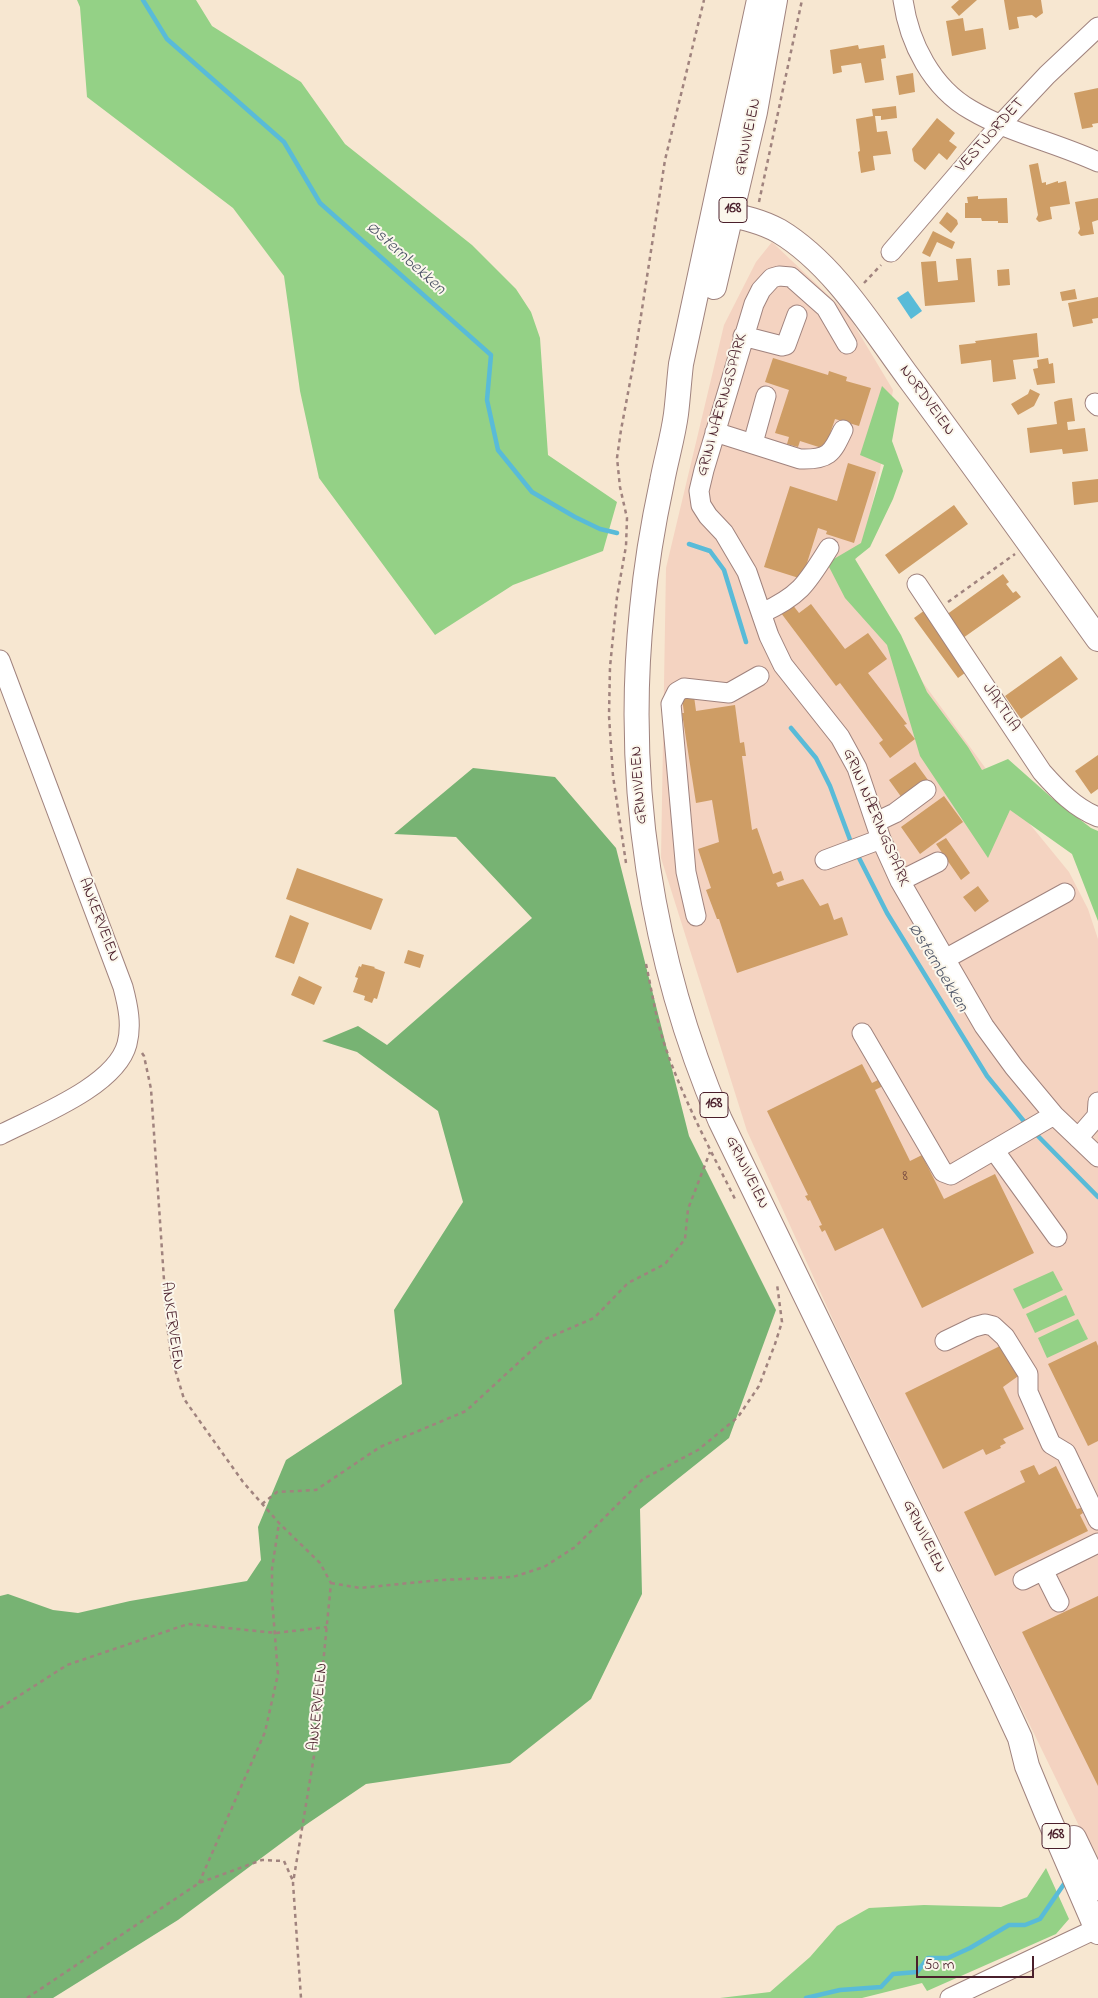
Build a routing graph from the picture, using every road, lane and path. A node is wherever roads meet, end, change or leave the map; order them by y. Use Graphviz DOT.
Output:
graph roads {
  1 [pos="759,0"];
  2 [pos="775,0"];
  3 [pos="802,0"];
  4 [pos="903,0"];
  5 [pos="1098,27"];
  6 [pos="1001,124"];
  7 [pos="1098,162"];
  8 [pos="723,213"];
  9 [pos="755,221"];
  10 [pos="891,252"];
  11 [pos="850,297"];
  12 [pos="797,315"];
  13 [pos="743,336"];
  14 [pos="847,344"];
  15 [pos="766,396"];
  16 [pos="844,430"];
  17 [pos="714,432"];
  18 [pos="753,443"];
  19 [pos="1029,543"];
  20 [pos="829,548"];
  21 [pos="917,584"];
  22 [pos="935,611"];
  23 [pos="762,613"];
  24 [pos="1098,639"];
  25 [pos="0,660"];
  26 [pos="759,676"];
  27 [pos="926,790"];
  28 [pos="1098,818"];
  29 [pos="878,831"];
  30 [pos="842,855"];
  31 [pos="938,862"];
  32 [pos="900,881"];
  33 [pos="1065,893"];
  34 [pos="696,916"];
  35 [pos="944,958"];
  36 [pos="862,1033"];
  37 [pos="128,1040"];
  38 [pos="1098,1102"];
  39 [pos="1039,1124"];
  40 [pos="1094,1126"];
  41 [pos="0,1135"];
  42 [pos="1078,1138"];
  43 [pos="710,1150"];
  44 [pos="994,1150"];
  45 [pos="1098,1157"];
  46 [pos="1057,1237"];
  47 [pos="782,1322"];
  48 [pos="945,1340"];
  49 [pos="262,1504"];
  50 [pos="1098,1520"];
  51 [pos="278,1523"];
  52 [pos="1098,1543"];
  53 [pos="1043,1570"];
  54 [pos="1023,1580"];
  55 [pos="331,1583"];
  56 [pos="1059,1602"];
  57 [pos="327,1627"];
  58 [pos="276,1634"];
  59 [pos="0,1708"];
  60 [pos="1020,1738"];
  61 [pos="293,1882"];
  62 [pos="199,1883"];
  63 [pos="1098,1888"];
  64 [pos="1098,1929"];
  65 [pos="27,1998"];
  66 [pos="301,1998"];
  67 [pos="950,1998"];
  1 -- 8 [label="main road, GRINIVEIEN / 168"];
  2 -- 8 [label="main road, GRINIVEIEN / 168"];
  3 -- 9 [label="path"];
  4 -- 6 [label="street"];
  5 -- 6 [label="street, VESTJORDET"];
  6 -- 7 [label="street"];
  6 -- 10 [label="street, VESTJORDET"];
  8 -- 9 [label="main road, NORDVEIEN"];
  8 -- 60 [label="main road, GRINIVEIEN / 168"];
  9 -- 11 [label="main road, NORDVEIEN"];
  10 -- 11 [label="path"];
  11 -- 19 [label="main road, NORDVEIEN"];
  12 -- 13 [label="street"];
  13 -- 14 [label="street, GRINI NÆRINGSPARK"];
  13 -- 17 [label="street, GRINI NÆRINGSPARK"];
  15 -- 18 [label="street"];
  16 -- 18 [label="street"];
  17 -- 18 [label="street"];
  17 -- 23 [label="street, GRINI NÆRINGSPARK"];
  19 -- 22 [label="path"];
  19 -- 24 [label="main road, NORDVEIEN"];
  20 -- 23 [label="street"];
  21 -- 22 [label="street, JAKTLIA"];
  22 -- 28 [label="street, JAKTLIA"];
  23 -- 29 [label="street, GRINI NÆRINGSPARK"];
  25 -- 37 [label="street, ANKERVEIEN"];
  26 -- 34 [label="street"];
  27 -- 29 [label="street"];
  29 -- 30 [label="street"];
  29 -- 32 [label="street, GRINI NÆRINGSPARK"];
  31 -- 32 [label="street"];
  32 -- 35 [label="street, GRINI NÆRINGSPARK"];
  33 -- 35 [label="street"];
  35 -- 39 [label="street, GRINI NÆRINGSPARK"];
  36 -- 44 [label="street"];
  37 -- 41 [label="street"];
  37 -- 49 [label="path, ANKERVEIEN"];
  38 -- 40 [label="street"];
  39 -- 42 [label="street, GRINI NÆRINGSPARK"];
  39 -- 44 [label="street"];
  40 -- 42 [label="street"];
  42 -- 45 [label="street, GRINI NÆRINGSPARK"];
  43 -- 49 [label="path"];
  44 -- 46 [label="street"];
  47 -- 55 [label="path"];
  48 -- 50 [label="street"];
  49 -- 51 [label="path, ANKERVEIEN"];
  51 -- 55 [label="path, ANKERVEIEN"];
  51 -- 58 [label="path"];
  52 -- 53 [label="street"];
  53 -- 54 [label="street"];
  53 -- 56 [label="street"];
  55 -- 57 [label="path, ANKERVEIEN"];
  57 -- 58 [label="path"];
  57 -- 61 [label="path, ANKERVEIEN"];
  58 -- 59 [label="path"];
  58 -- 62 [label="path"];
  60 -- 63 [label="main road, GRINIVEIEN / 168"];
  60 -- 64 [label="main road, GRINIVEIEN / 168"];
  61 -- 62 [label="path"];
  61 -- 66 [label="path, ANKERVEIEN"];
  62 -- 65 [label="path"];
  64 -- 67 [label="street"];
}
